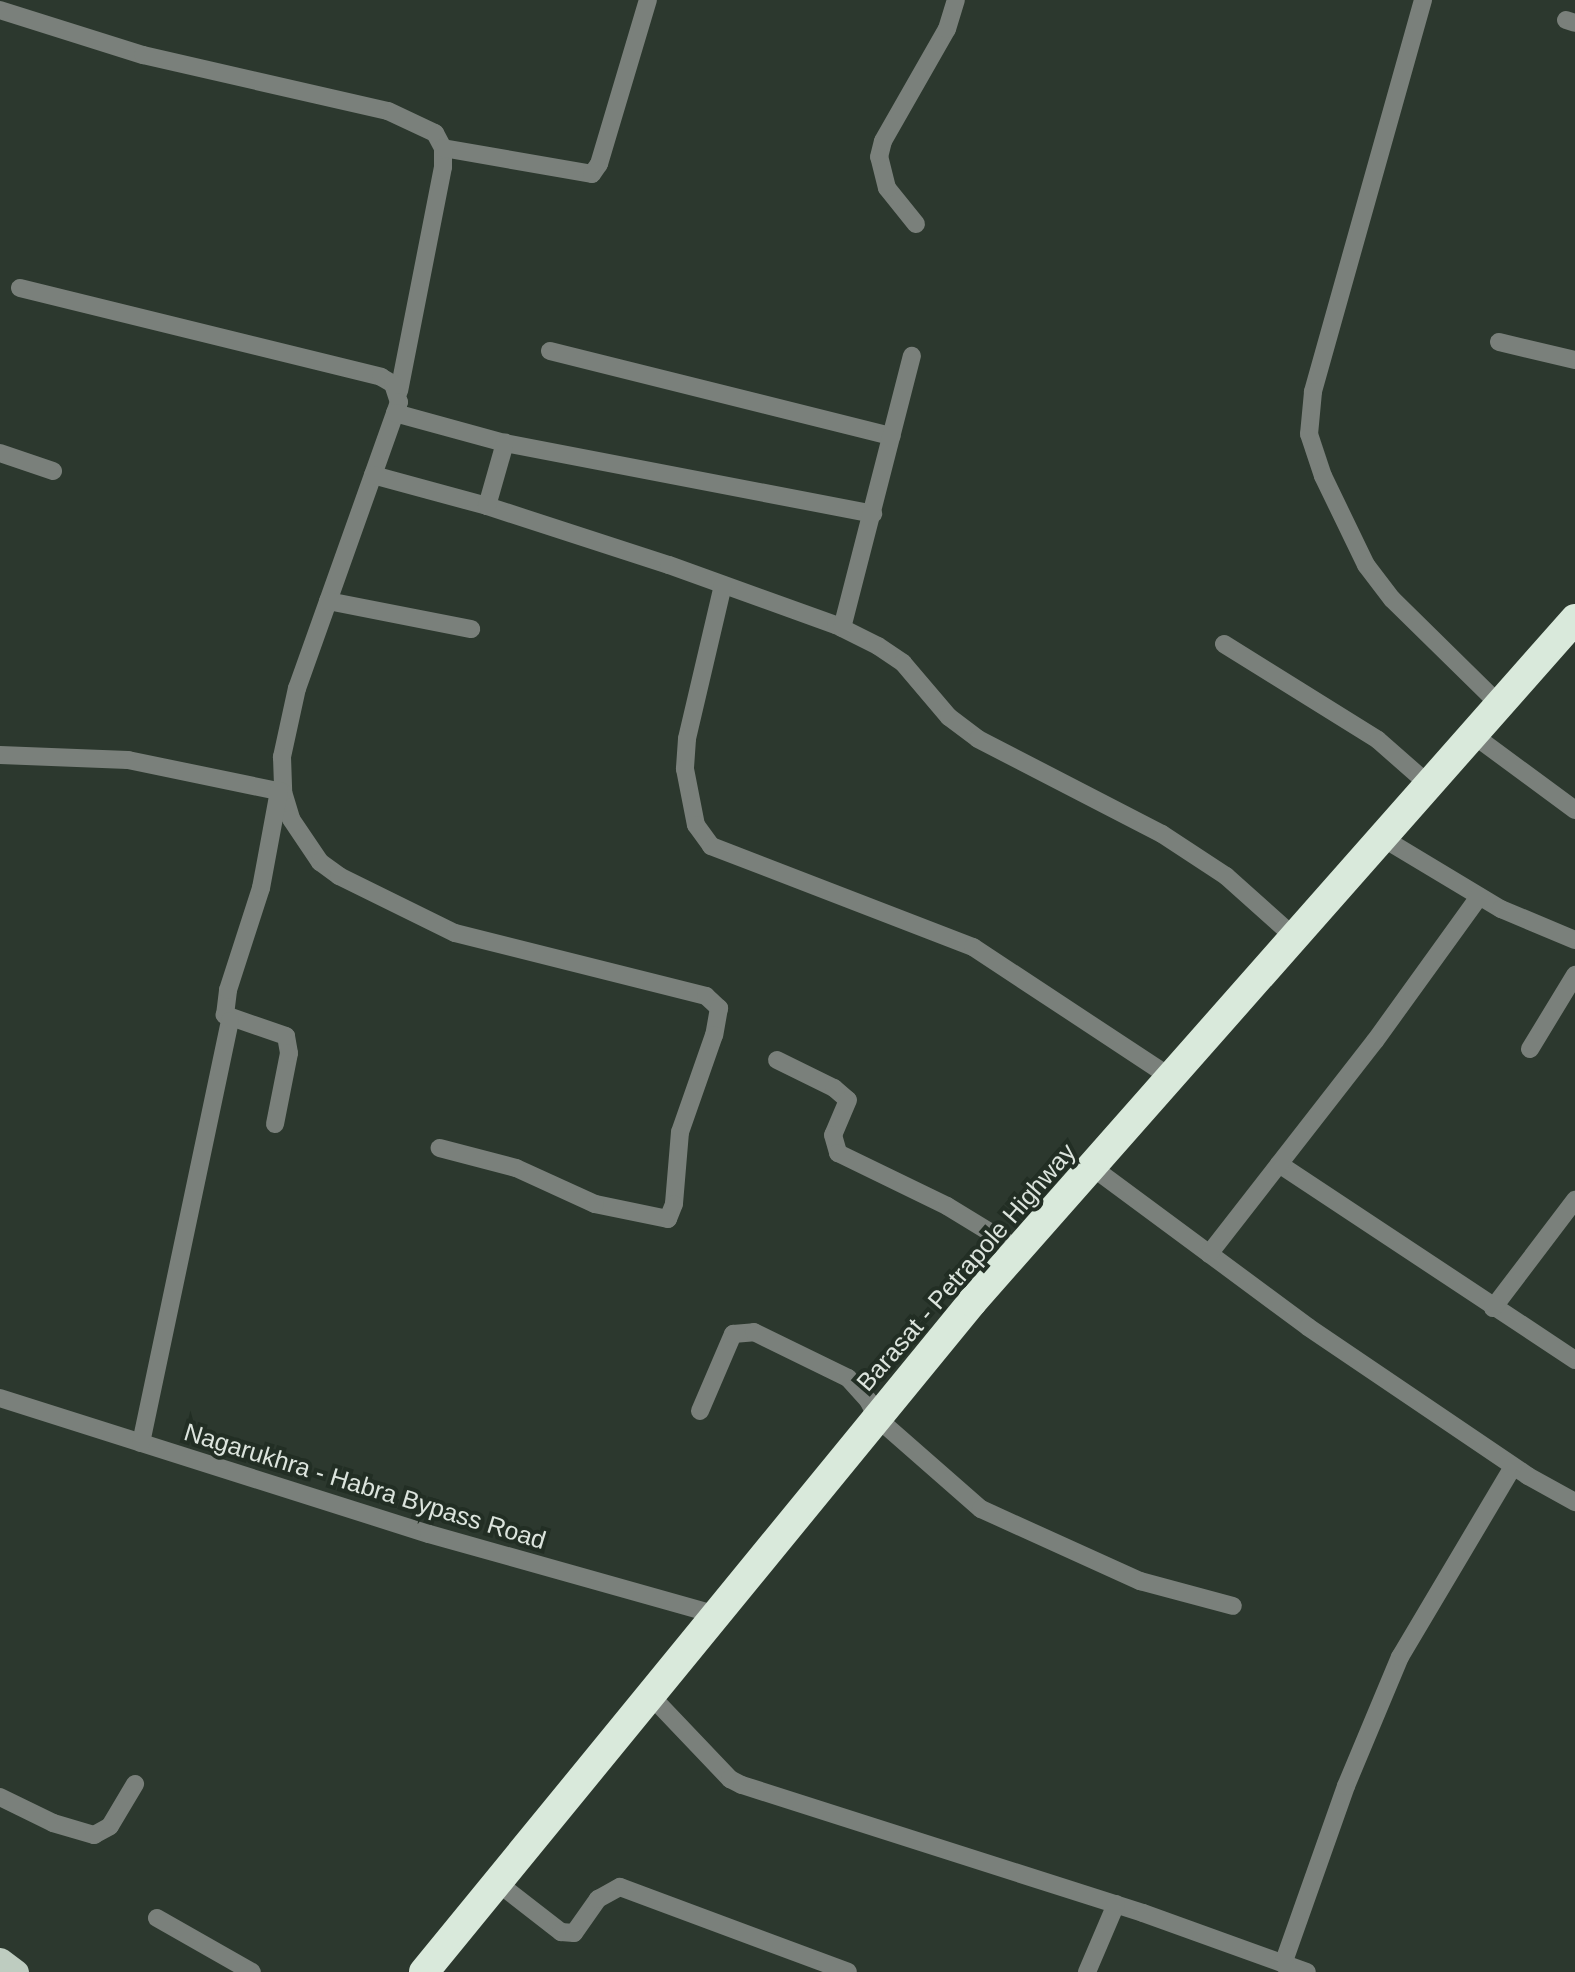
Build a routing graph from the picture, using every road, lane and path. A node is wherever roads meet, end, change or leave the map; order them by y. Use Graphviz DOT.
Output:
graph roads {
  1 [pos="648,0"];
  2 [pos="956,0"];
  3 [pos="1423,0"];
  4 [pos="0,10"];
  5 [pos="443,148"];
  6 [pos="916,224"];
  7 [pos="20,288"];
  8 [pos="1500,342"];
  9 [pos="550,351"];
  10 [pos="912,356"];
  11 [pos="1575,360"];
  12 [pos="399,391"];
  13 [pos="396,413"];
  14 [pos="892,436"];
  15 [pos="505,443"];
  16 [pos="0,454"];
  17 [pos="53,471"];
  18 [pos="373,475"];
  19 [pos="487,506"];
  20 [pos="873,514"];
  21 [pos="723,585"];
  22 [pos="328,600"];
  23 [pos="1575,619"];
  24 [pos="842,628"];
  25 [pos="470,629"];
  26 [pos="1224,644"];
  27 [pos="1500,704"];
  28 [pos="1472,734"];
  29 [pos="0,756"];
  30 [pos="1428,784"];
  31 [pos="281,792"];
  32 [pos="1575,810"];
  33 [pos="1381,837"];
  34 [pos="1479,897"];
  35 [pos="1293,936"];
  36 [pos="1575,940"];
  37 [pos="1575,976"];
  38 [pos="230,1021"];
  39 [pos="1530,1048"];
  40 [pos="777,1060"];
  41 [pos="1168,1076"];
  42 [pos="275,1124"];
  43 [pos="440,1148"];
  44 [pos="1279,1164"];
  45 [pos="1092,1167"];
  46 [pos="1575,1200"];
  47 [pos="1018,1250"];
  48 [pos="1209,1254"];
  49 [pos="1494,1308"];
  50 [pos="1575,1360"];
  51 [pos="0,1398"];
  52 [pos="700,1412"];
  53 [pos="877,1418"];
  54 [pos="141,1443"];
  55 [pos="1513,1466"];
  56 [pos="1575,1502"];
  57 [pos="1232,1606"];
  58 [pos="717,1615"];
  59 [pos="652,1696"];
  60 [pos="135,1784"];
  61 [pos="0,1797"];
  62 [pos="498,1883"];
  63 [pos="1116,1904"];
  64 [pos="157,1918"];
  65 [pos="0,1960"];
  66 [pos="1284,1964"];
  67 [pos="16,1972"];
  68 [pos="252,1972"];
  69 [pos="424,1972"];
  70 [pos="848,1972"];
  71 [pos="1087,1972"];
  72 [pos="1305,1972"];
  1 -- 5 [label="street"];
  2 -- 6 [label="street"];
  3 -- 27 [label="street"];
  4 -- 5 [label="street"];
  5 -- 12 [label="street"];
  7 -- 12 [label="street"];
  8 -- 11 [label="street"];
  9 -- 14 [label="street"];
  10 -- 14 [label="street"];
  12 -- 13 [label="street"];
  13 -- 15 [label="street"];
  13 -- 18 [label="street"];
  14 -- 20 [label="street"];
  15 -- 19 [label="street"];
  15 -- 20 [label="street"];
  16 -- 17 [label="street"];
  18 -- 19 [label="street"];
  18 -- 22 [label="street"];
  19 -- 21 [label="street"];
  20 -- 24 [label="street"];
  21 -- 24 [label="street"];
  21 -- 41 [label="street"];
  22 -- 25 [label="street"];
  22 -- 31 [label="street"];
  23 -- 27 [label="highway, Barasat - Petrapole Highway"];
  24 -- 35 [label="street"];
  26 -- 30 [label="street"];
  27 -- 28 [label="highway, Barasat - Petrapole Highway"];
  28 -- 30 [label="highway, Barasat - Petrapole Highway"];
  28 -- 32 [label="street"];
  29 -- 31 [label="street"];
  30 -- 33 [label="highway, Barasat - Petrapole Highway"];
  31 -- 38 [label="street"];
  31 -- 43 [label="street"];
  33 -- 34 [label="street"];
  33 -- 35 [label="highway, Barasat - Petrapole Highway"];
  34 -- 36 [label="street"];
  34 -- 44 [label="street"];
  35 -- 41 [label="highway, Barasat - Petrapole Highway"];
  37 -- 39 [label="street"];
  38 -- 42 [label="street"];
  38 -- 54 [label="street"];
  40 -- 47 [label="street"];
  41 -- 45 [label="highway, Barasat - Petrapole Highway"];
  44 -- 48 [label="street"];
  44 -- 49 [label="street"];
  45 -- 47 [label="highway, Barasat - Petrapole Highway"];
  45 -- 48 [label="street"];
  46 -- 49 [label="street"];
  47 -- 53 [label="highway, Barasat - Petrapole Highway"];
  48 -- 55 [label="street"];
  49 -- 50 [label="street"];
  51 -- 54 [label="street, Nagarukhra - Habra Bypass Road"];
  52 -- 53 [label="street"];
  53 -- 57 [label="street"];
  53 -- 58 [label="highway, Barasat - Petrapole Highway"];
  54 -- 58 [label="street, Nagarukhra - Habra Bypass Road"];
  55 -- 56 [label="street"];
  55 -- 66 [label="street"];
  58 -- 59 [label="highway, Barasat - Petrapole Highway"];
  59 -- 62 [label="highway, Barasat - Petrapole Highway"];
  59 -- 63 [label="street"];
  60 -- 61 [label="street"];
  62 -- 69 [label="highway, Barasat - Petrapole Highway"];
  62 -- 70 [label="street"];
  63 -- 66 [label="street"];
  63 -- 71 [label="street"];
  64 -- 68 [label="street"];
  65 -- 67 [label="main road"];
  66 -- 72 [label="street"];
}
